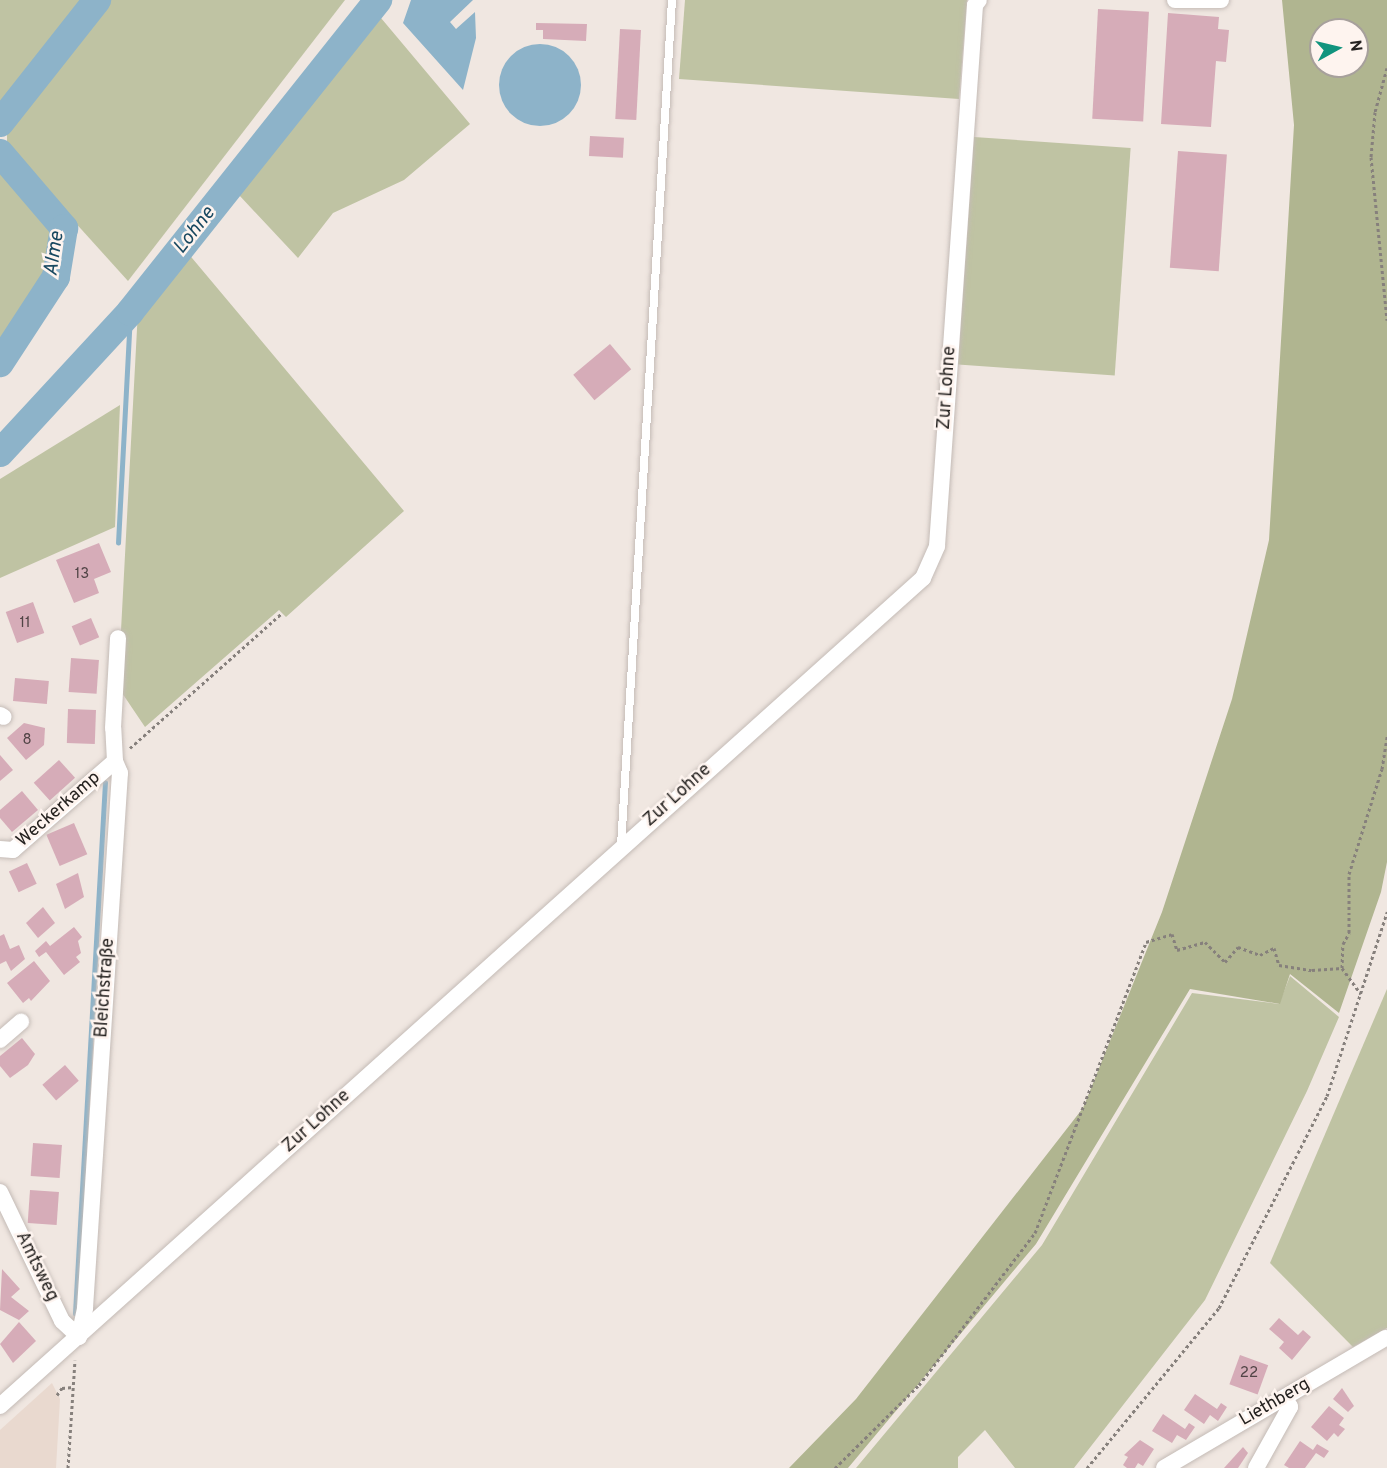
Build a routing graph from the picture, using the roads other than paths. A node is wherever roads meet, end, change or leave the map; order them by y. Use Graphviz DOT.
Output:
graph roads {
  1 [pos="672,0"];
  2 [pos="979,0"];
  3 [pos="1175,0"];
  4 [pos="1221,0"];
  5 [pos="118,639"];
  6 [pos="115,761"];
  7 [pos="621,846"];
  8 [pos="0,849"];
  9 [pos="21,1022"];
  10 [pos="0,1040"];
  11 [pos="0,1192"];
  12 [pos="79,1337"];
  13 [pos="1386,1338"];
  14 [pos="1285,1396"];
  15 [pos="0,1406"];
  16 [pos="1164,1468"];
  17 [pos="1256,1468"];
  1 -- 7 [label="lane"];
  2 -- 7 [label="street, Zur Lohne"];
  3 -- 4 [label="street"];
  5 -- 6 [label="street, Bleichstraße"];
  6 -- 8 [label="street, Weckerkamp"];
  6 -- 12 [label="street, Bleichstraße"];
  7 -- 12 [label="street, Zur Lohne"];
  9 -- 10 [label="street"];
  11 -- 12 [label="street, Amtsweg"];
  12 -- 15 [label="street, Zur Lohne"];
  13 -- 14 [label="street, Liethberg"];
  14 -- 16 [label="street, Liethberg"];
  14 -- 17 [label="street"];
}
